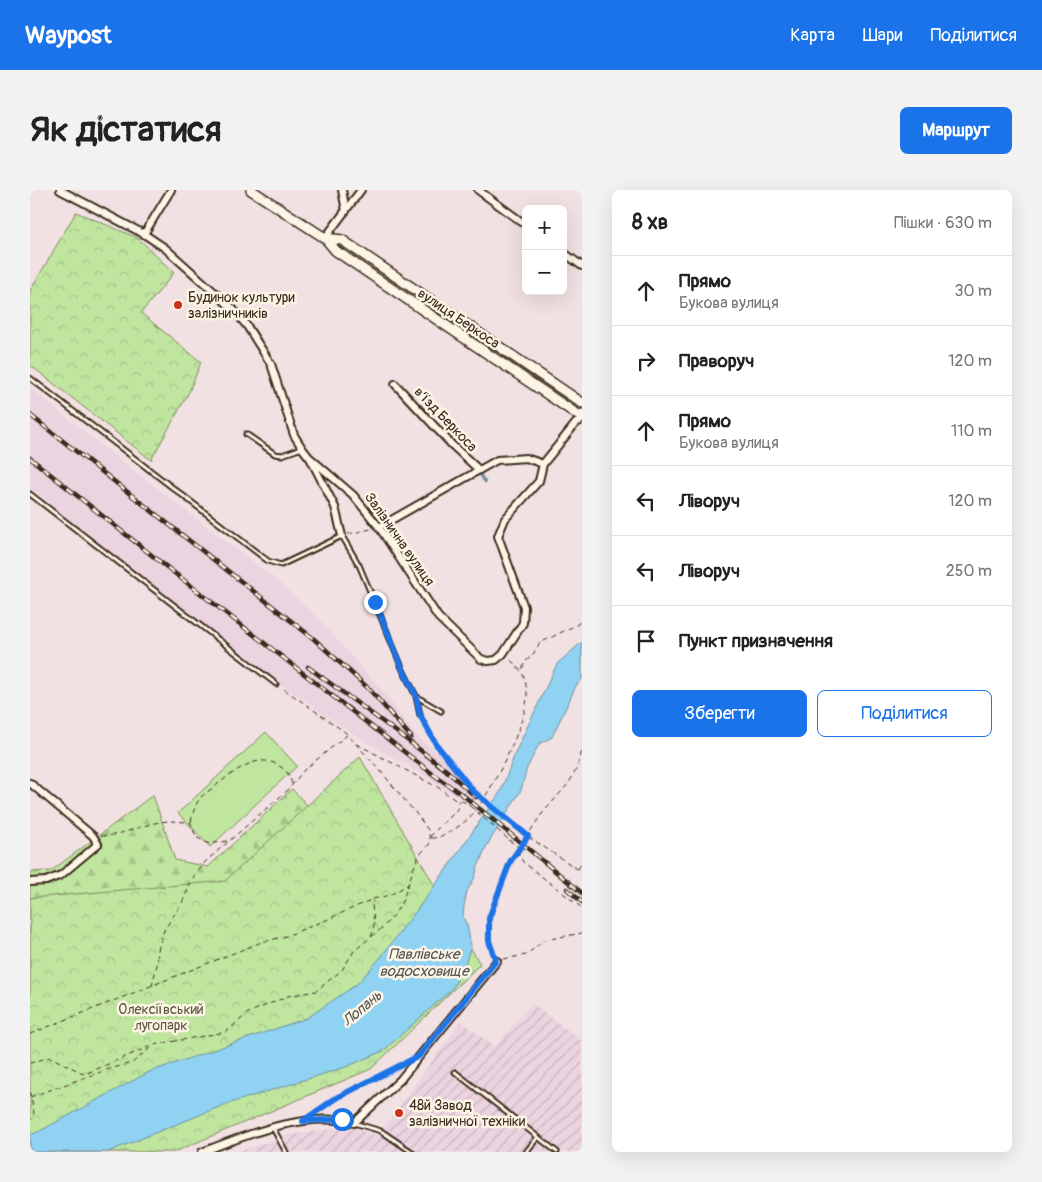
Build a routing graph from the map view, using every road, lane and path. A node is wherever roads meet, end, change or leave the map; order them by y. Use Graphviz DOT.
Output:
graph roads {
  1 [pos="60,190"];
  2 [pos="171,190"];
  3 [pos="251,190"];
  4 [pos="342,190"];
  5 [pos="361,190"];
  6 [pos="478,190"];
  7 [pos="346,210"];
  8 [pos="522,222"];
  9 [pos="144,234"];
  10 [pos="325,238"];
  11 [pos="567,255"];
  12 [pos="582,266"];
  13 [pos="30,378"];
  14 [pos="395,384"];
  15 [pos="582,403"];
  16 [pos="582,415"];
  17 [pos="582,420"];
  18 [pos="246,434"];
  19 [pos="302,448"];
  20 [pos="309,457"];
  21 [pos="544,464"];
  22 [pos="477,471"];
  23 [pos="30,494"];
  24 [pos="379,527"];
  25 [pos="342,536"];
  26 [pos="582,619"];
  27 [pos="503,654"];
  28 [pos="522,670"];
  29 [pos="276,684"];
  30 [pos="416,696"];
  31 [pos="441,711"];
  32 [pos="420,715"];
  33 [pos="347,735"];
  34 [pos="354,742"];
  35 [pos="582,752"];
  36 [pos="30,783"];
  37 [pos="292,786"];
  38 [pos="470,786"];
  39 [pos="459,801"];
  40 [pos="191,823"];
  41 [pos="93,836"];
  42 [pos="528,836"];
  43 [pos="430,838"];
  44 [pos="230,841"];
  45 [pos="519,848"];
  46 [pos="517,851"];
  47 [pos="582,863"];
  48 [pos="578,869"];
  49 [pos="582,872"];
  50 [pos="30,882"];
  51 [pos="409,884"];
  52 [pos="373,899"];
  53 [pos="582,908"];
  54 [pos="582,933"];
  55 [pos="371,937"];
  56 [pos="496,961"];
  57 [pos="152,986"];
  58 [pos="30,1034"];
  59 [pos="153,1045"];
  60 [pos="30,1063"];
  61 [pos="402,1064"];
  62 [pos="95,1070"];
  63 [pos="454,1072"];
  64 [pos="86,1078"];
  65 [pos="30,1092"];
  66 [pos="30,1097"];
  67 [pos="315,1112"];
  68 [pos="30,1120"];
  69 [pos="354,1123"];
  70 [pos="272,1127"];
  71 [pos="538,1137"];
  72 [pos="202,1152"];
  73 [pos="286,1152"];
  74 [pos="412,1152"];
  75 [pos="526,1152"];
  76 [pos="557,1152"];
  1 -- 9 [label="street, Залізнична вулиця"];
  2 -- 9 [label="street"];
  3 -- 10 [label="street, вулиця Беркоса"];
  4 -- 7 [label="street"];
  5 -- 7 [label="street"];
  6 -- 8 [label="street"];
  7 -- 10 [label="street"];
  9 -- 19 [label="street, Залізнична вулиця"];
  10 -- 15 [label="street, вулиця Беркоса"];
  10 -- 16 [label="street, вулиця Беркоса"];
  11 -- 12 [label="street"];
  13 -- 25 [label="lane"];
  14 -- 22 [label="street, в’їзд Беркоса"];
  17 -- 21 [label="street"];
  18 -- 19 [label="lane"];
  19 -- 20 [label="street, Залізнична вулиця"];
  20 -- 24 [label="street, Залізнична вулиця"];
  20 -- 25 [label="street"];
  21 -- 22 [label="street"];
  21 -- 27 [label="street"];
  22 -- 24 [label="street"];
  23 -- 29 [label="lane"];
  24 -- 25 [label="path"];
  24 -- 27 [label="street, Залізнична вулиця"];
  25 -- 30 [label="lane"];
  26 -- 28 [label="path"];
  27 -- 28 [label="path"];
  28 -- 43 [label="path"];
  29 -- 33 [label="path"];
  30 -- 31 [label="lane"];
  30 -- 32 [label="lane"];
  32 -- 38 [label="path"];
  33 -- 34 [label="path"];
  33 -- 37 [label="path"];
  34 -- 39 [label="path"];
  34 -- 43 [label="path"];
  35 -- 42 [label="path"];
  36 -- 41 [label="street"];
  37 -- 40 [label="path"];
  37 -- 44 [label="path"];
  38 -- 39 [label="path"];
  38 -- 42 [label="path, bridge"];
  39 -- 43 [label="path"];
  39 -- 45 [label="path, bridge"];
  40 -- 41 [label="path"];
  40 -- 44 [label="path"];
  41 -- 50 [label="street"];
  42 -- 45 [label="path"];
  42 -- 48 [label="path"];
  43 -- 51 [label="path"];
  44 -- 57 [label="path"];
  45 -- 46 [label="path"];
  46 -- 53 [label="path"];
  46 -- 56 [label="path"];
  47 -- 48 [label="path"];
  48 -- 49 [label="path"];
  51 -- 52 [label="path"];
  51 -- 55 [label="path"];
  52 -- 55 [label="path"];
  52 -- 57 [label="path"];
  54 -- 56 [label="path"];
  55 -- 59 [label="path"];
  56 -- 69 [label="street"];
  57 -- 58 [label="path"];
  59 -- 62 [label="path"];
  59 -- 64 [label="path"];
  60 -- 62 [label="path"];
  61 -- 67 [label="path"];
  62 -- 64 [label="path"];
  63 -- 71 [label="lane"];
  64 -- 66 [label="path"];
  65 -- 66 [label="path"];
  66 -- 68 [label="path"];
  69 -- 70 [label="street"];
  69 -- 74 [label="lane"];
  70 -- 72 [label="street"];
  70 -- 73 [label="lane"];
  71 -- 75 [label="lane"];
  71 -- 76 [label="lane"];
}
